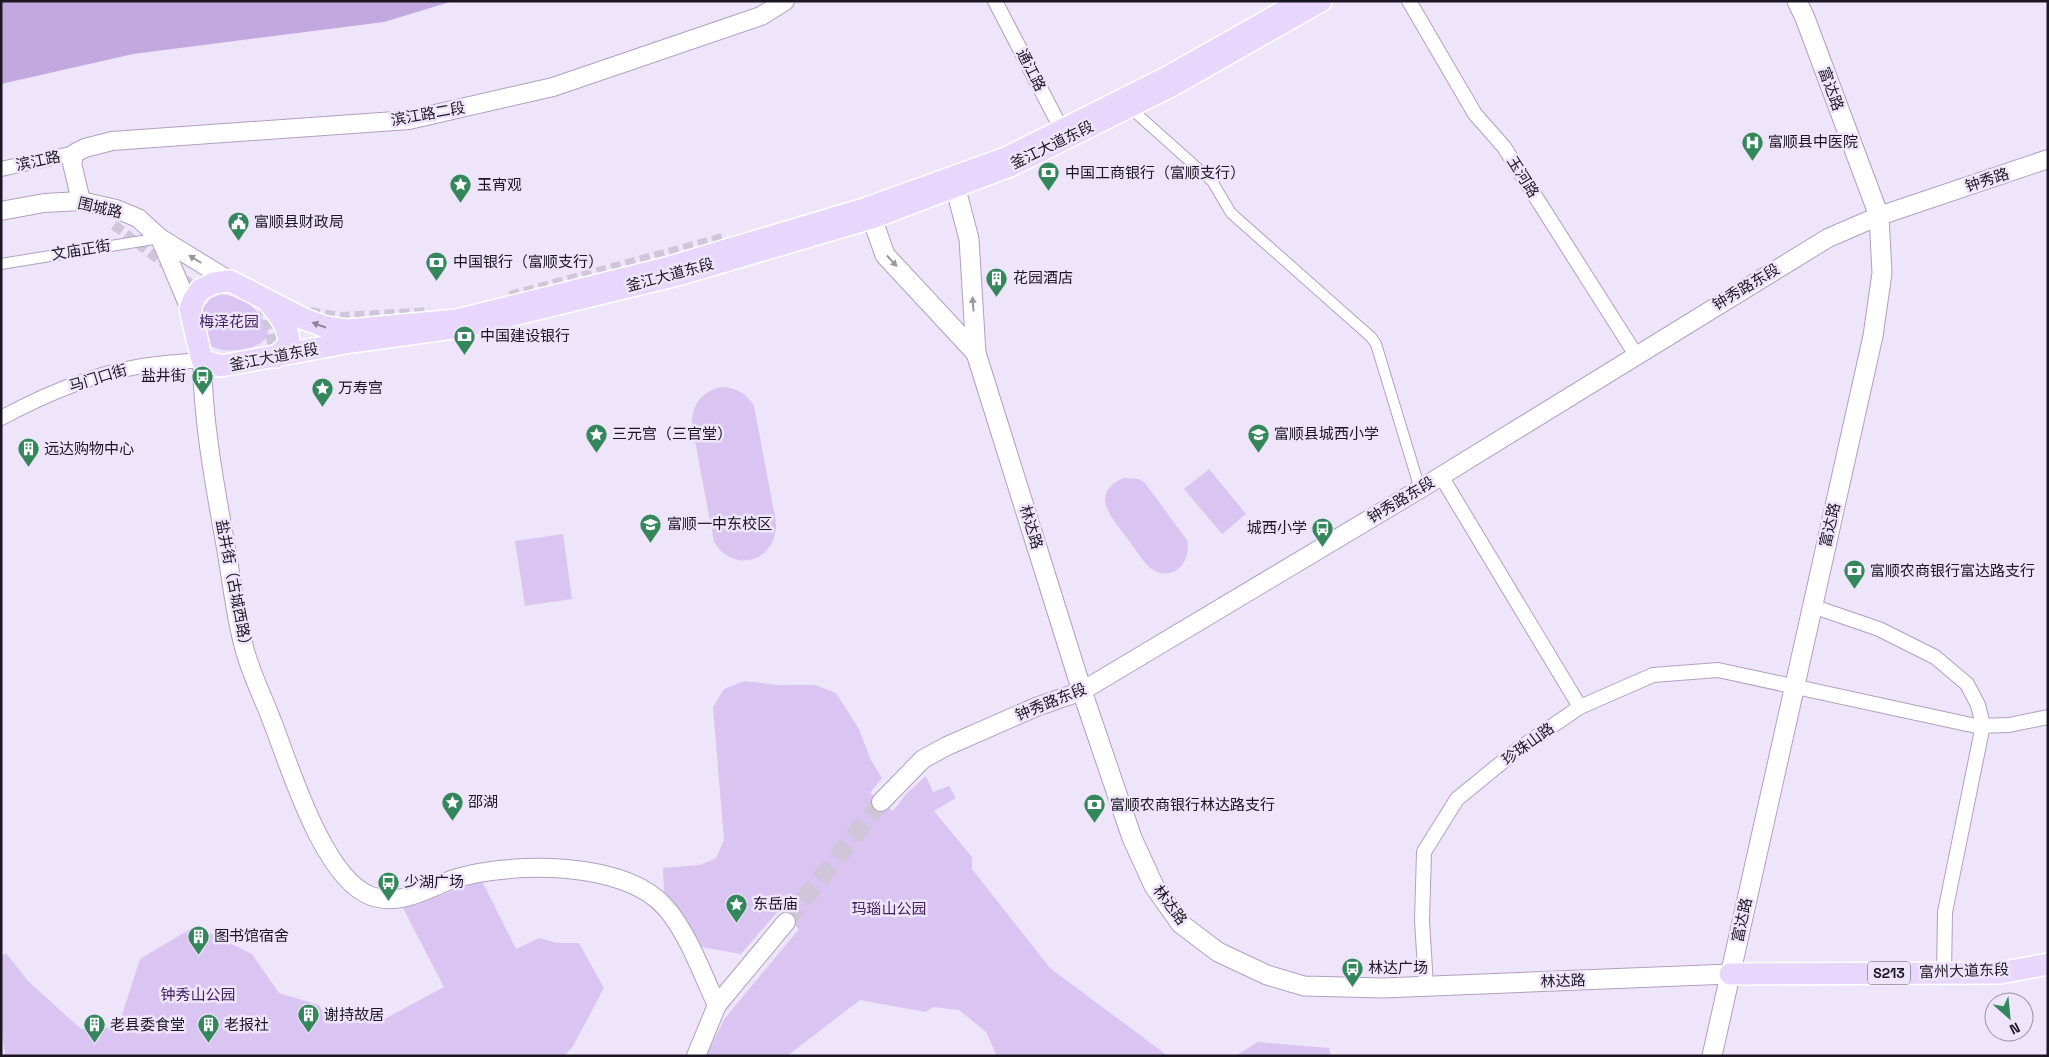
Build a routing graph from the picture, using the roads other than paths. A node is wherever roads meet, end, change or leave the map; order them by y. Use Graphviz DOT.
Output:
graph roads {
  1 [pos="785,1"];
  2 [pos="995,1"];
  3 [pos="1302,1"];
  4 [pos="1321,1"];
  5 [pos="1409,1"];
  6 [pos="1796,1"];
  7 [pos="1129,107"];
  8 [pos="1064,134"];
  9 [pos="75,153"];
  10 [pos="2048,159"];
  11 [pos="1,170"];
  12 [pos="955,182"];
  13 [pos="1926,200"];
  14 [pos="80,201"];
  15 [pos="1,211"];
  16 [pos="1879,216"];
  17 [pos="872,218"];
  18 [pos="160,238"];
  19 [pos="1,264"];
  20 [pos="230,281"];
  21 [pos="265,298"];
  22 [pos="190,309"];
  23 [pos="976,353"];
  24 [pos="1636,355"];
  25 [pos="276,357"];
  26 [pos="202,360"];
  27 [pos="1,418"];
  28 [pos="1441,476"];
  29 [pos="1420,489"];
  30 [pos="1812,606"];
  31 [pos="1794,685"];
  32 [pos="1082,691"];
  33 [pos="1580,707"];
  34 [pos="2048,717"];
  35 [pos="1983,725"];
  36 [pos="881,802"];
  37 [pos="786,922"];
  38 [pos="2048,964"];
  39 [pos="1944,973"];
  40 [pos="1730,974"];
  41 [pos="1426,986"];
  42 [pos="717,1005"];
  43 [pos="696,1056"];
  44 [pos="1712,1056"];
  1 -- 9 [label="street, 滨江路二段"];
  2 -- 8 [label="street, 通江路"];
  3 -- 8 [label="main road, 釜江大道东段"];
  4 -- 7 [label="main road, 釜江大道东段"];
  5 -- 24 [label="street, 玉河路"];
  6 -- 16 [label="main road, 富达路"];
  7 -- 8 [label="main road, 釜江大道东段"];
  7 -- 29 [label="street"];
  8 -- 12 [label="main road, 釜江大道东段"];
  9 -- 11 [label="street, 滨江路"];
  9 -- 14 [label="street"];
  10 -- 13 [label="street, 钟秀路"];
  12 -- 17 [label="main road, 釜江大道东段"];
  12 -- 21 [label="main road, 釜江大道东段, one-way"];
  23 -- 12 [label="main road, one-way"];
  13 -- 16 [label="street, 钟秀路东段"];
  14 -- 15 [label="street, 围城路"];
  14 -- 18 [label="street, 围城路"];
  16 -- 24 [label="street, 钟秀路东段"];
  16 -- 30 [label="main road, 富达路"];
  17 -- 23 [label="main road, one-way"];
  17 -- 25 [label="main road, 釜江大道东段"];
  18 -- 19 [label="street, 文庙正街"];
  20 -- 18 [label="street, one-way"];
  18 -- 22 [label="street"];
  20 -- 21 [label="main road, 釜江大道东段"];
  20 -- 22 [label="main road"];
  21 -- 25 [label="main road"];
  22 -- 26 [label="main road"];
  23 -- 32 [label="main road, 林达路"];
  24 -- 28 [label="street, 钟秀路东段"];
  25 -- 26 [label="main road, 釜江大道东段"];
  26 -- 27 [label="street, 马门口街"];
  26 -- 42 [label="street, 盐井街（古城西路）"];
  28 -- 29 [label="street, 钟秀路东段"];
  28 -- 33 [label="street"];
  29 -- 32 [label="street, 钟秀路东段"];
  30 -- 31 [label="main road, 富达路"];
  30 -- 35 [label="street"];
  31 -- 33 [label="street, 珍珠山路"];
  31 -- 35 [label="street, 珍珠山路"];
  31 -- 40 [label="main road, 富达路"];
  32 -- 36 [label="street, 钟秀路东段"];
  32 -- 41 [label="main road, 林达路"];
  33 -- 41 [label="street, 珍珠山路"];
  34 -- 35 [label="street, 珍珠山路"];
  35 -- 39 [label="street"];
  37 -- 42 [label="street"];
  38 -- 39 [label="main road, 富州大道东段 / S213"];
  39 -- 40 [label="main road, 富州大道东段 / S213"];
  40 -- 41 [label="main road, 林达路"];
  40 -- 44 [label="main road, 富达路"];
  42 -- 43 [label="street"];
}
